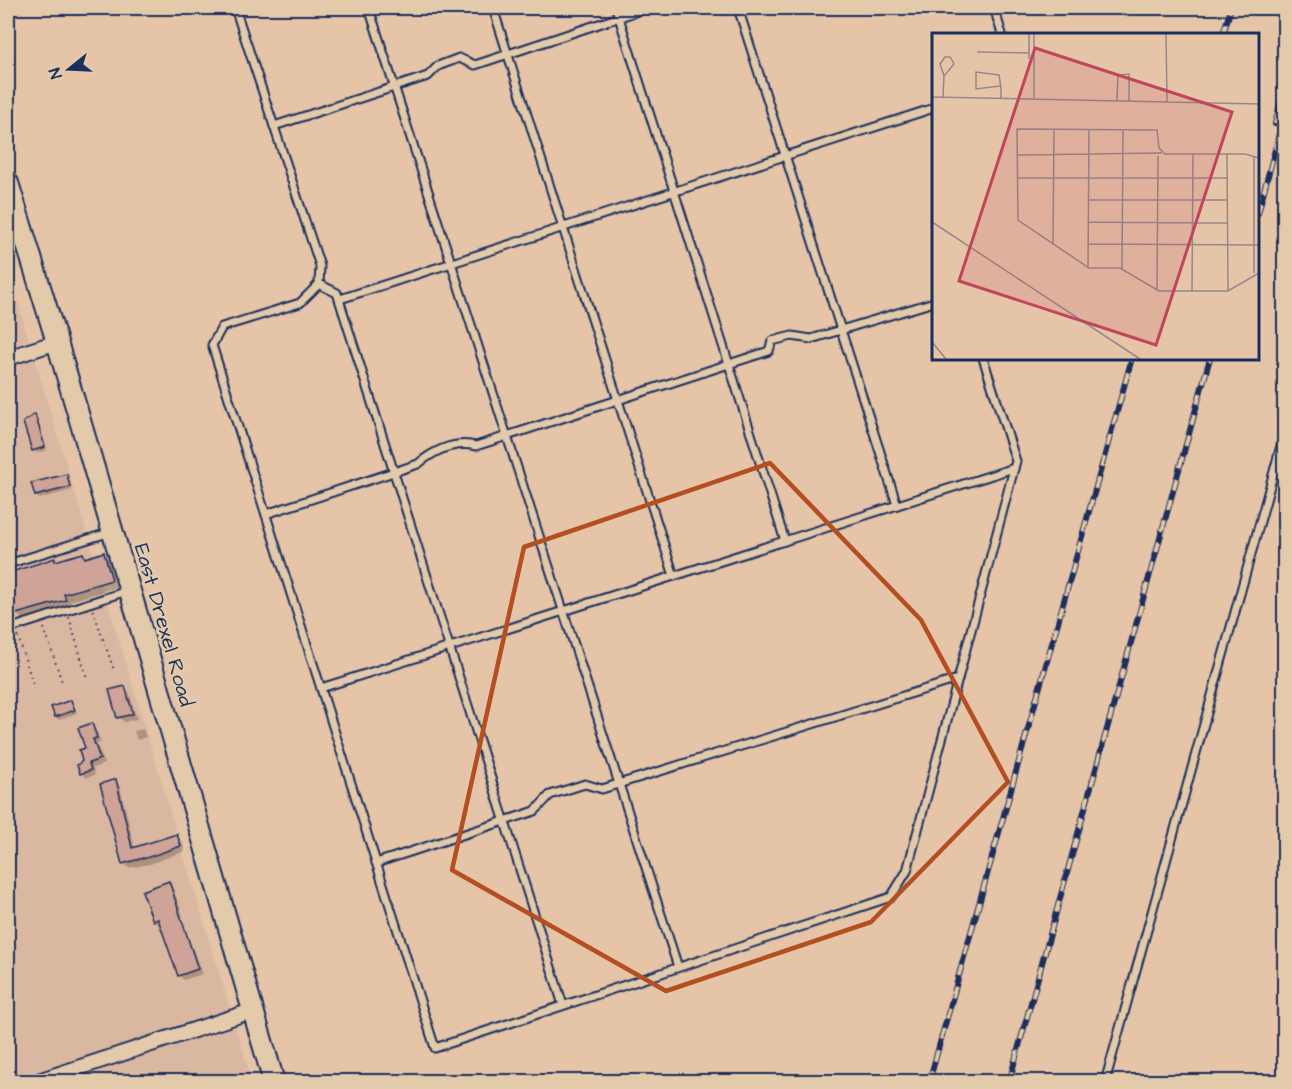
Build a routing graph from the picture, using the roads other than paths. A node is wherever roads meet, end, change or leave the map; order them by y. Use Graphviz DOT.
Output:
graph roads {
  1 [pos="235,8"];
  2 [pos="369,8"];
  3 [pos="492,8"];
  4 [pos="616,8"];
  5 [pos="647,8"];
  6 [pos="738,8"];
  7 [pos="994,8"];
  8 [pos="619,17"];
  9 [pos="1002,33"];
  10 [pos="507,54"];
  11 [pos="395,87"];
  12 [pos="932,108"];
  13 [pos="274,126"];
  14 [pos="785,156"];
  15 [pos="8,183"];
  16 [pos="675,191"];
  17 [pos="563,227"];
  18 [pos="452,263"];
  19 [pos="320,284"];
  20 [pos="340,299"];
  21 [pos="932,302"];
  22 [pos="841,330"];
  23 [pos="57,342"];
  24 [pos="8,358"];
  25 [pos="984,360"];
  26 [pos="729,364"];
  27 [pos="618,400"];
  28 [pos="1284,435"];
  29 [pos="507,436"];
  30 [pos="1014,468"];
  31 [pos="394,472"];
  32 [pos="897,506"];
  33 [pos="266,514"];
  34 [pos="112,531"];
  35 [pos="785,541"];
  36 [pos="8,564"];
  37 [pos="674,576"];
  38 [pos="129,591"];
  39 [pos="563,611"];
  40 [pos="11,628"];
  41 [pos="450,647"];
  42 [pos="958,679"];
  43 [pos="321,688"];
  44 [pos="619,783"];
  45 [pos="505,821"];
  46 [pos="376,863"];
  47 [pos="678,967"];
  48 [pos="563,1005"];
  49 [pos="252,1011"];
  50 [pos="35,1082"];
  51 [pos="274,1082"];
  52 [pos="1105,1082"];
  1 -- 13 [label="lane"];
  2 -- 11 [label="lane"];
  3 -- 10 [label="lane"];
  4 -- 8 [label="lane"];
  5 -- 8 [label="lane"];
  6 -- 14 [label="lane"];
  7 -- 9 [label="lane"];
  8 -- 10 [label="lane"];
  8 -- 16 [label="lane"];
  10 -- 11 [label="lane"];
  10 -- 17 [label="lane"];
  11 -- 13 [label="lane"];
  11 -- 18 [label="lane"];
  12 -- 14 [label="lane"];
  13 -- 19 [label="lane"];
  14 -- 16 [label="lane"];
  14 -- 22 [label="lane"];
  15 -- 23 [label="street, East Drexel Road"];
  16 -- 17 [label="lane"];
  16 -- 26 [label="lane"];
  17 -- 18 [label="lane"];
  17 -- 27 [label="lane"];
  18 -- 20 [label="lane"];
  18 -- 29 [label="lane"];
  19 -- 20 [label="lane"];
  19 -- 33 [label="lane"];
  20 -- 31 [label="lane"];
  21 -- 22 [label="lane"];
  22 -- 26 [label="lane"];
  22 -- 32 [label="lane"];
  23 -- 24 [label="street"];
  23 -- 34 [label="street, East Drexel Road"];
  25 -- 30 [label="lane"];
  26 -- 27 [label="lane"];
  26 -- 35 [label="lane"];
  27 -- 29 [label="lane"];
  27 -- 37 [label="lane"];
  28 -- 52 [label="lane"];
  29 -- 31 [label="lane"];
  29 -- 39 [label="lane"];
  30 -- 32 [label="lane"];
  30 -- 42 [label="lane"];
  31 -- 33 [label="lane"];
  31 -- 41 [label="lane"];
  32 -- 35 [label="lane"];
  33 -- 43 [label="lane"];
  34 -- 36 [label="lane"];
  34 -- 38 [label="street, East Drexel Road"];
  35 -- 37 [label="lane"];
  37 -- 39 [label="lane"];
  38 -- 40 [label="lane"];
  38 -- 49 [label="street, East Drexel Road"];
  39 -- 41 [label="lane"];
  39 -- 44 [label="lane"];
  41 -- 43 [label="lane"];
  41 -- 45 [label="lane"];
  42 -- 44 [label="lane"];
  42 -- 47 [label="lane"];
  43 -- 46 [label="lane"];
  44 -- 45 [label="lane"];
  44 -- 47 [label="lane"];
  45 -- 46 [label="lane"];
  45 -- 48 [label="lane"];
  46 -- 48 [label="lane"];
  47 -- 48 [label="lane"];
  49 -- 50 [label="street"];
  49 -- 51 [label="street, East Drexel Road"];
}
